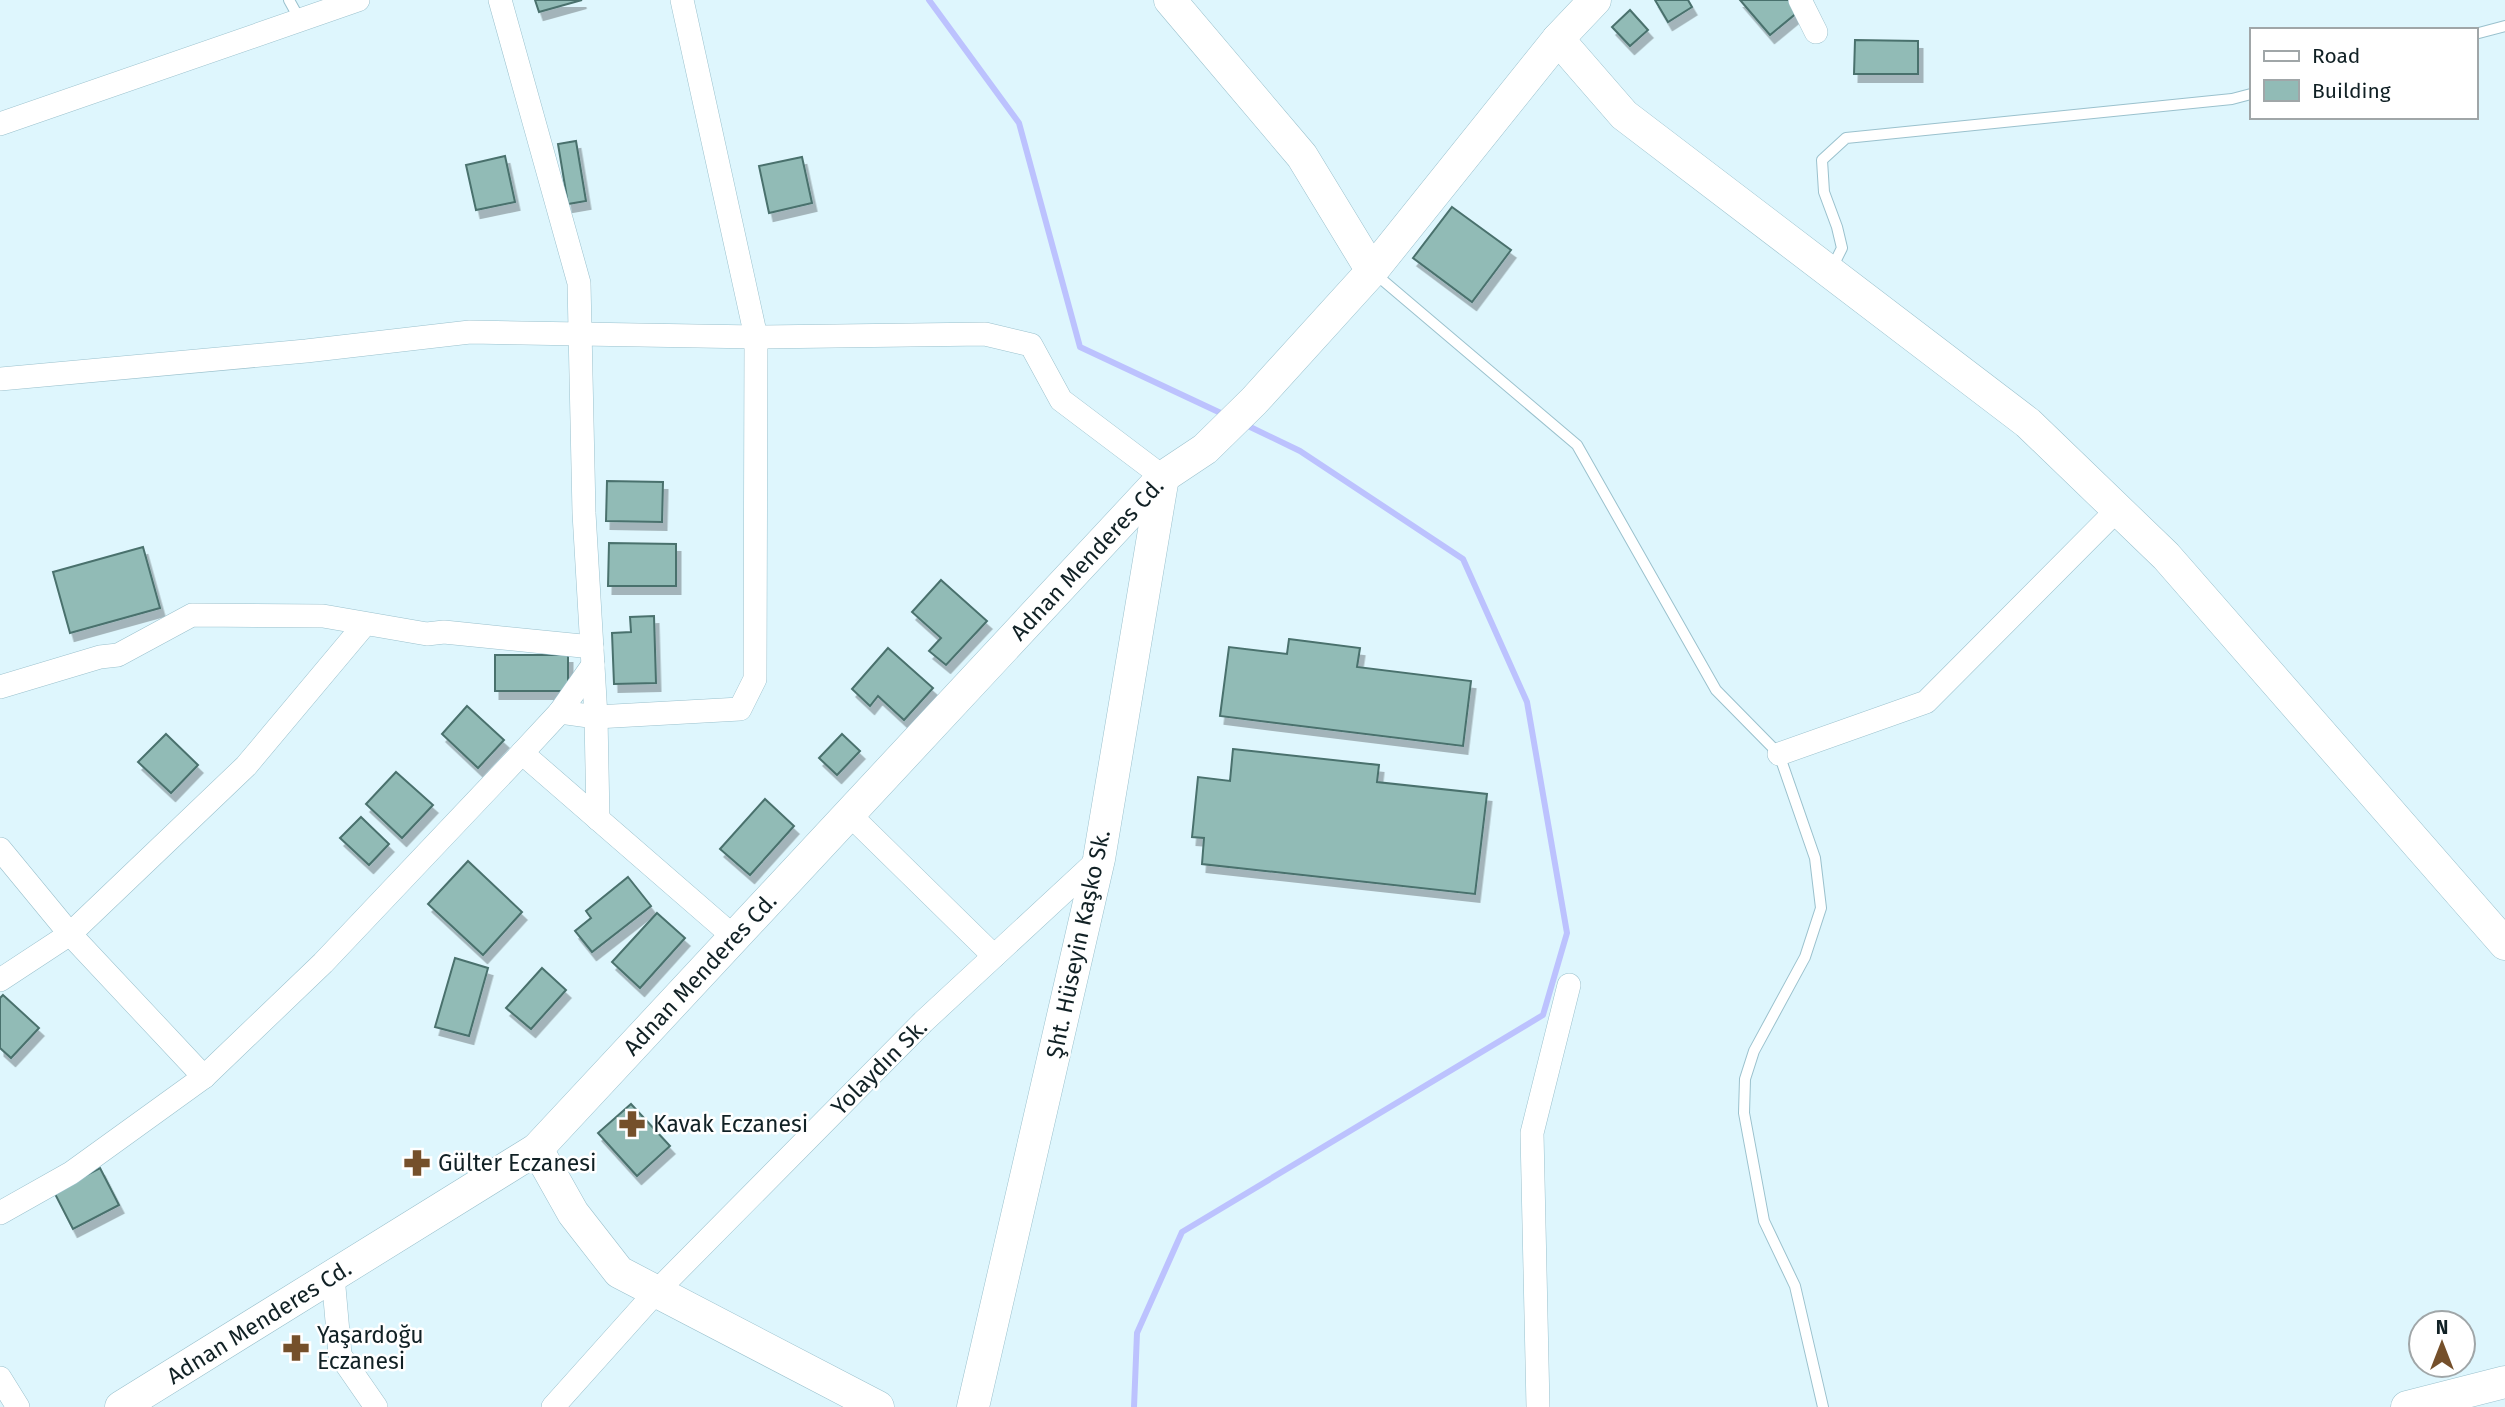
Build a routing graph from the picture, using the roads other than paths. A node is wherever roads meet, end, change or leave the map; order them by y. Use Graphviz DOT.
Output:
graph roads {
  1 [pos="358,0"];
  2 [pos="500,0"];
  3 [pos="682,0"];
  4 [pos="1170,0"];
  5 [pos="1595,0"];
  6 [pos="1800,0"];
  7 [pos="294,10"];
  8 [pos="2505,26"];
  9 [pos="1816,32"];
  10 [pos="2477,33"];
  11 [pos="1558,39"];
  12 [pos="2250,94"];
  13 [pos="0,124"];
  14 [pos="1372,271"];
  15 [pos="1831,271"];
  16 [pos="580,335"];
  17 [pos="756,337"];
  18 [pos="0,379"];
  19 [pos="1163,477"];
  20 [pos="2118,509"];
  21 [pos="365,624"];
  22 [pos="593,656"];
  23 [pos="0,687"];
  24 [pos="560,712"];
  25 [pos="596,717"];
  26 [pos="522,753"];
  27 [pos="1779,754"];
  28 [pos="849,814"];
  29 [pos="598,819"];
  30 [pos="0,849"];
  31 [pos="1099,859"];
  32 [pos="70,934"];
  33 [pos="734,937"];
  34 [pos="2505,944"];
  35 [pos="995,956"];
  36 [pos="0,980"];
  37 [pos="1569,985"];
  38 [pos="204,1077"];
  39 [pos="537,1149"];
  40 [pos="0,1213"];
  41 [pos="333,1276"];
  42 [pos="656,1292"];
  43 [pos="0,1378"];
  44 [pos="2505,1382"];
  45 [pos="18,1407"];
  46 [pos="121,1407"];
  47 [pos="376,1407"];
  48 [pos="553,1407"];
  49 [pos="878,1407"];
  50 [pos="973,1407"];
  51 [pos="1538,1407"];
  52 [pos="1823,1407"];
  53 [pos="2407,1407"];
  1 -- 7 [label="street"];
  2 -- 16 [label="street"];
  3 -- 17 [label="street"];
  4 -- 14 [label="street"];
  5 -- 11 [label="street, Adnan Menderes Cd."];
  6 -- 9 [label="street"];
  7 -- 13 [label="street"];
  8 -- 10 [label="lane"];
  11 -- 14 [label="street, Adnan Menderes Cd."];
  11 -- 15 [label="street"];
  12 -- 15 [label="lane"];
  14 -- 19 [label="street, Adnan Menderes Cd."];
  14 -- 27 [label="lane"];
  15 -- 20 [label="street"];
  16 -- 17 [label="street"];
  16 -- 18 [label="street"];
  16 -- 22 [label="street"];
  17 -- 19 [label="street"];
  17 -- 25 [label="street"];
  19 -- 28 [label="street, Adnan Menderes Cd."];
  19 -- 31 [label="street, Şht. Hüseyin Kaşko Sk."];
  20 -- 27 [label="street"];
  20 -- 34 [label="street"];
  21 -- 22 [label="street"];
  21 -- 23 [label="street"];
  21 -- 32 [label="street"];
  22 -- 24 [label="street"];
  22 -- 25 [label="street"];
  24 -- 25 [label="street"];
  24 -- 26 [label="street"];
  25 -- 29 [label="street"];
  26 -- 29 [label="street"];
  26 -- 38 [label="street"];
  27 -- 52 [label="lane"];
  28 -- 33 [label="street, Adnan Menderes Cd."];
  28 -- 35 [label="street"];
  29 -- 33 [label="street"];
  30 -- 32 [label="street"];
  31 -- 35 [label="street, Yolaydın Sk."];
  31 -- 50 [label="street, Şht. Hüseyin Kaşko Sk."];
  32 -- 36 [label="street"];
  32 -- 38 [label="street"];
  33 -- 39 [label="street, Adnan Menderes Cd."];
  35 -- 42 [label="street, Yolaydın Sk."];
  37 -- 51 [label="street"];
  38 -- 40 [label="street"];
  39 -- 41 [label="street, Adnan Menderes Cd."];
  39 -- 42 [label="street"];
  41 -- 46 [label="street, Adnan Menderes Cd."];
  41 -- 47 [label="street"];
  42 -- 48 [label="street, Yolaydın Sk."];
  42 -- 49 [label="street"];
  43 -- 45 [label="street"];
  44 -- 53 [label="street"];
}
